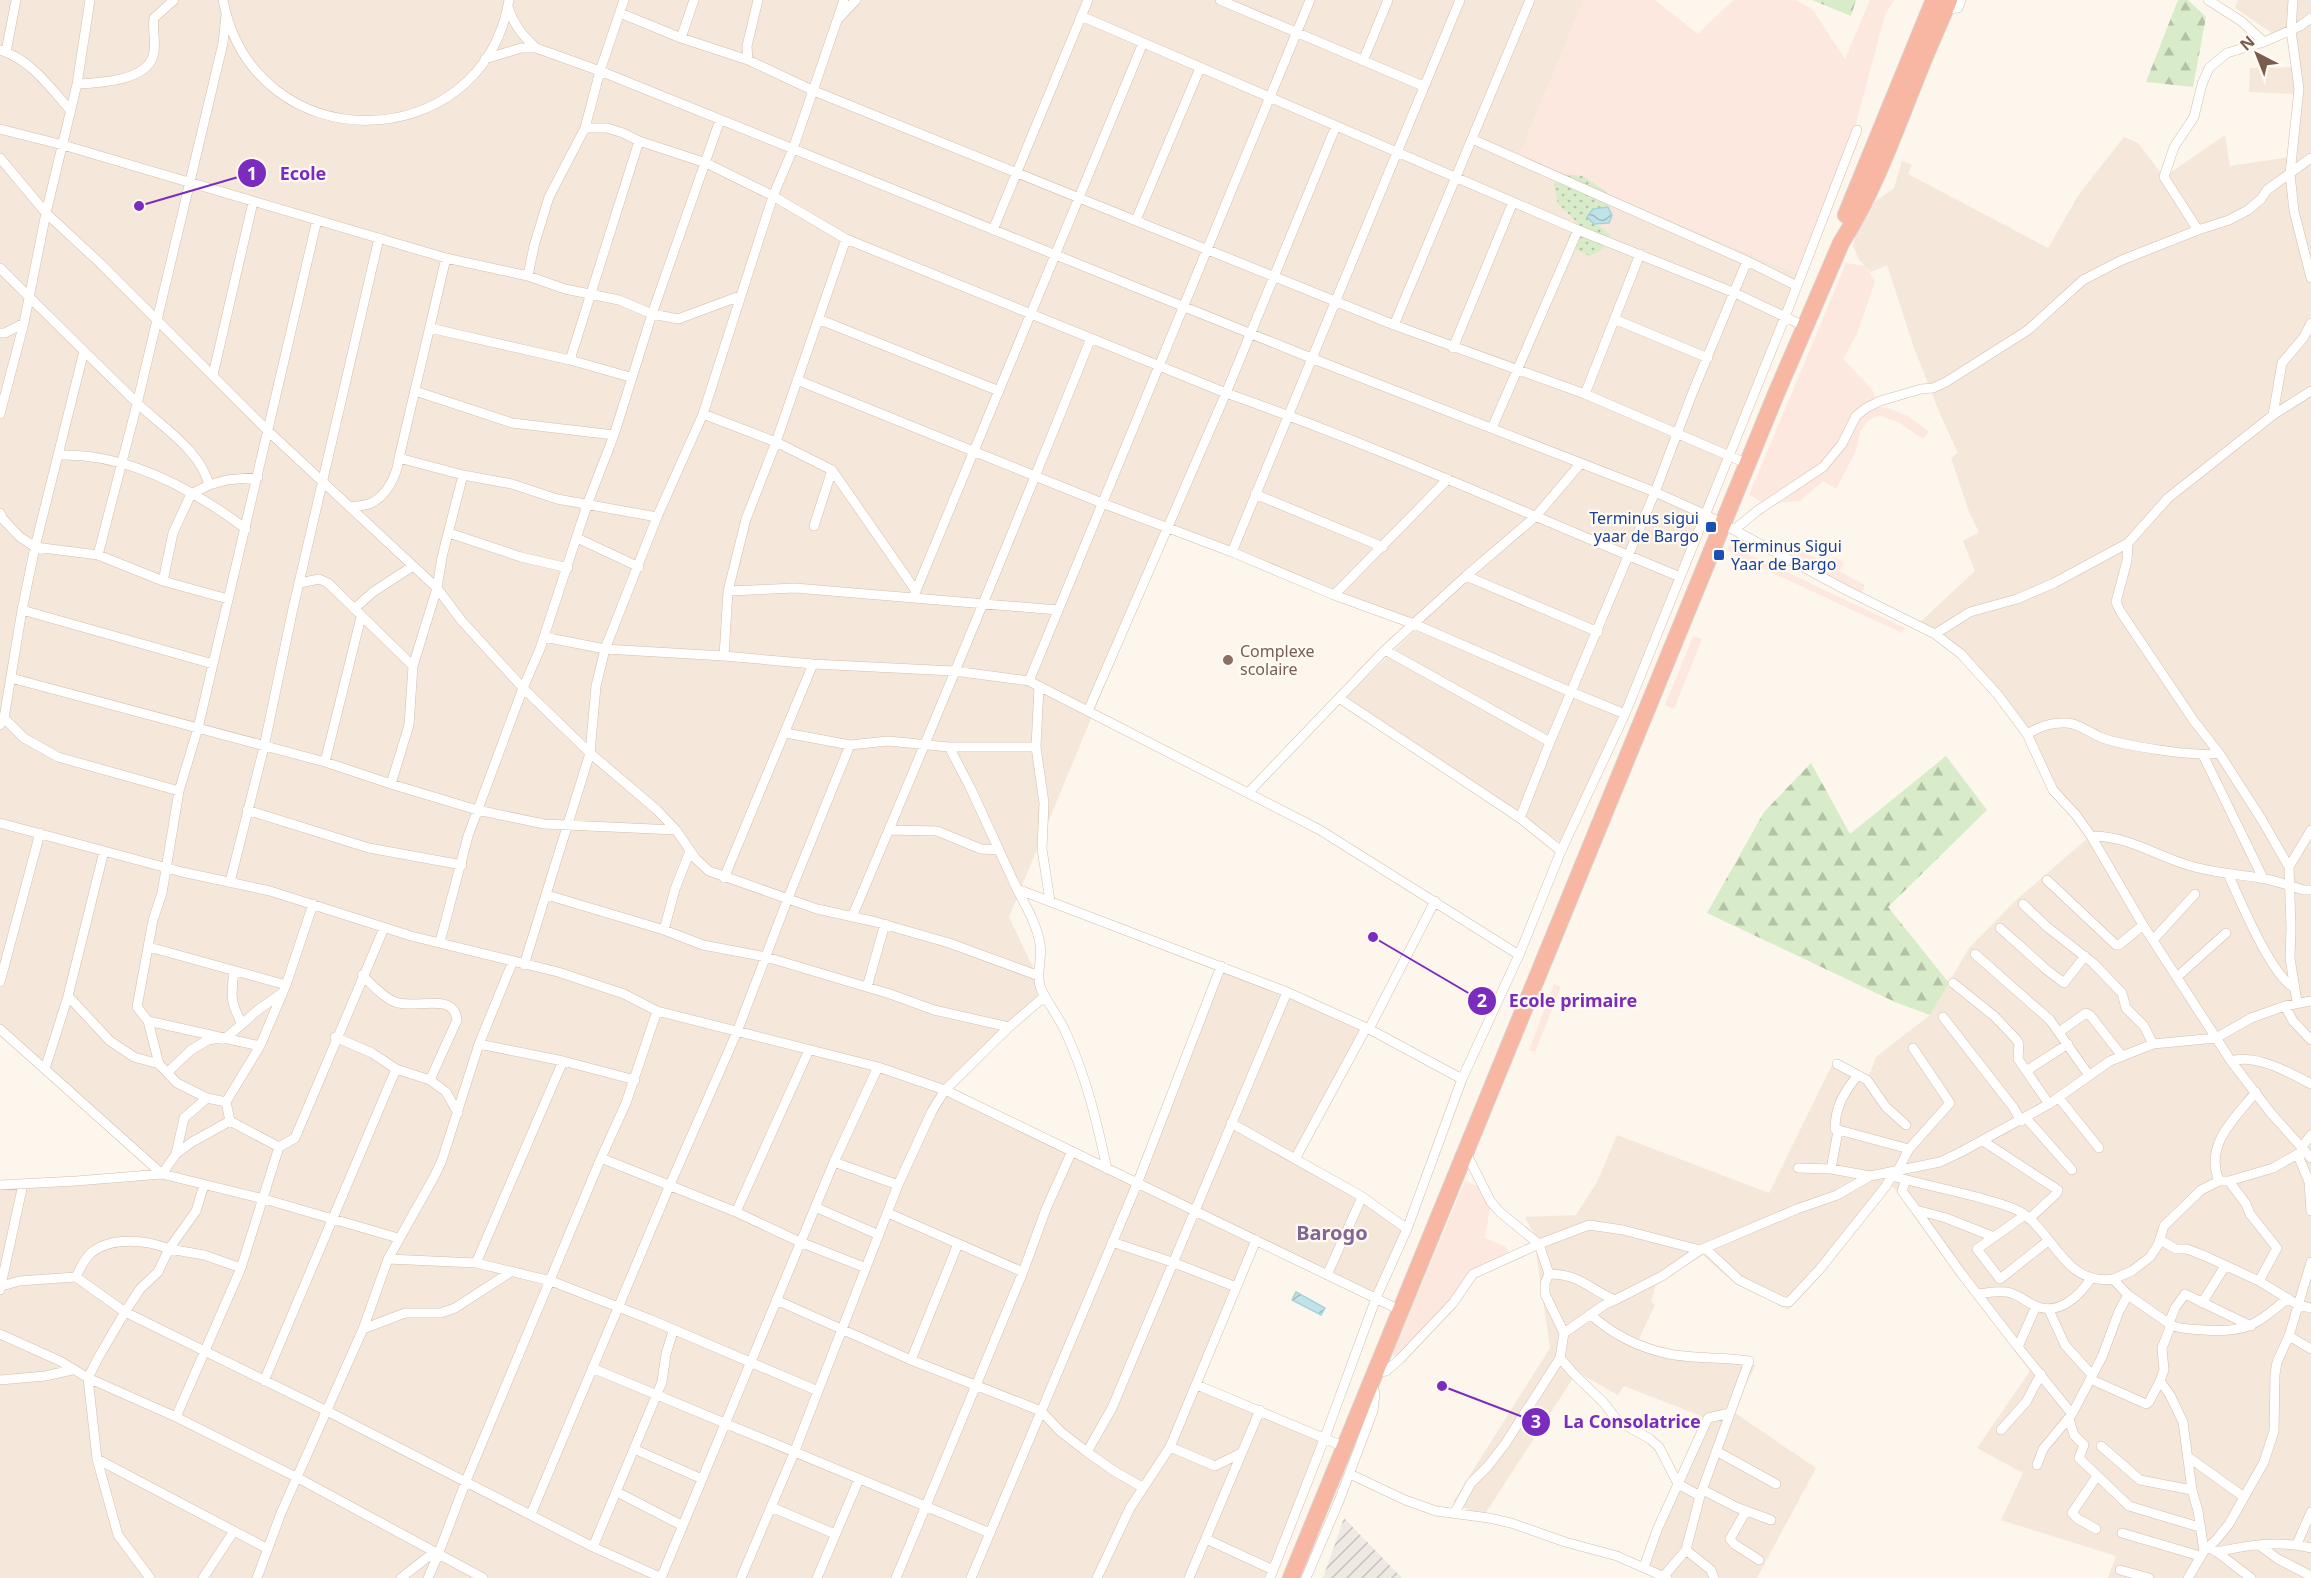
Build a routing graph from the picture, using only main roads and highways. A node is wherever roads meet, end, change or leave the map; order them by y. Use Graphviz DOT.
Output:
graph roads {
  1 [pos="1943,3"];
  2 [pos="1291,1578"];
  1 -- 2 [label="highway"];
}
